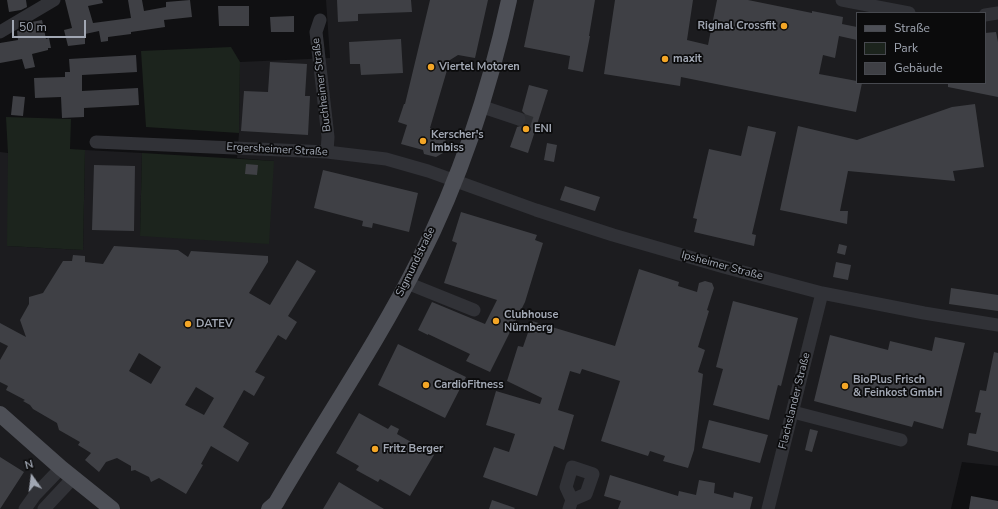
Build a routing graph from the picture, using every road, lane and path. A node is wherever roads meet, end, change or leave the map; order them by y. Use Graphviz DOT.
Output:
graph roads {
  1 [pos="54,0"];
  2 [pos="509,0"];
  3 [pos="842,0"];
  4 [pos="904,12"];
  5 [pos="998,13"];
  6 [pos="986,15"];
  7 [pos="320,20"];
  8 [pos="0,32"];
  9 [pos="480,106"];
  10 [pos="519,119"];
  11 [pos="96,142"];
  12 [pos="327,152"];
  13 [pos="454,180"];
  14 [pos="407,283"];
  15 [pos="822,293"];
  16 [pos="474,310"];
  17 [pos="998,325"];
  18 [pos="793,412"];
  19 [pos="0,414"];
  20 [pos="901,440"];
  21 [pos="67,473"];
  22 [pos="274,507"];
  23 [pos="25,509"];
  24 [pos="44,509"];
  25 [pos="112,509"];
  26 [pos="768,509"];
  1 -- 8 [label="street"];
  2 -- 9 [label="main road, Sigmundstraße"];
  3 -- 4 [label="street"];
  5 -- 6 [label="street"];
  7 -- 12 [label="street, Buchheimer Straße"];
  9 -- 10 [label="street"];
  9 -- 13 [label="main road, Sigmundstraße"];
  11 -- 12 [label="street, Ergersheimer Straße"];
  12 -- 13 [label="street, Ergersheimer Straße"];
  13 -- 14 [label="main road, Sigmundstraße"];
  13 -- 15 [label="street, Ipsheimer Straße"];
  14 -- 16 [label="street"];
  14 -- 22 [label="main road, Sigmundstraße"];
  15 -- 17 [label="street, Ipsheimer Straße"];
  15 -- 18 [label="street, Flachslander Straße"];
  18 -- 20 [label="street"];
  18 -- 26 [label="street, Flachslander Straße"];
  19 -- 21 [label="main road"];
  21 -- 23 [label="street"];
  21 -- 24 [label="street"];
  21 -- 25 [label="main road"];
}
